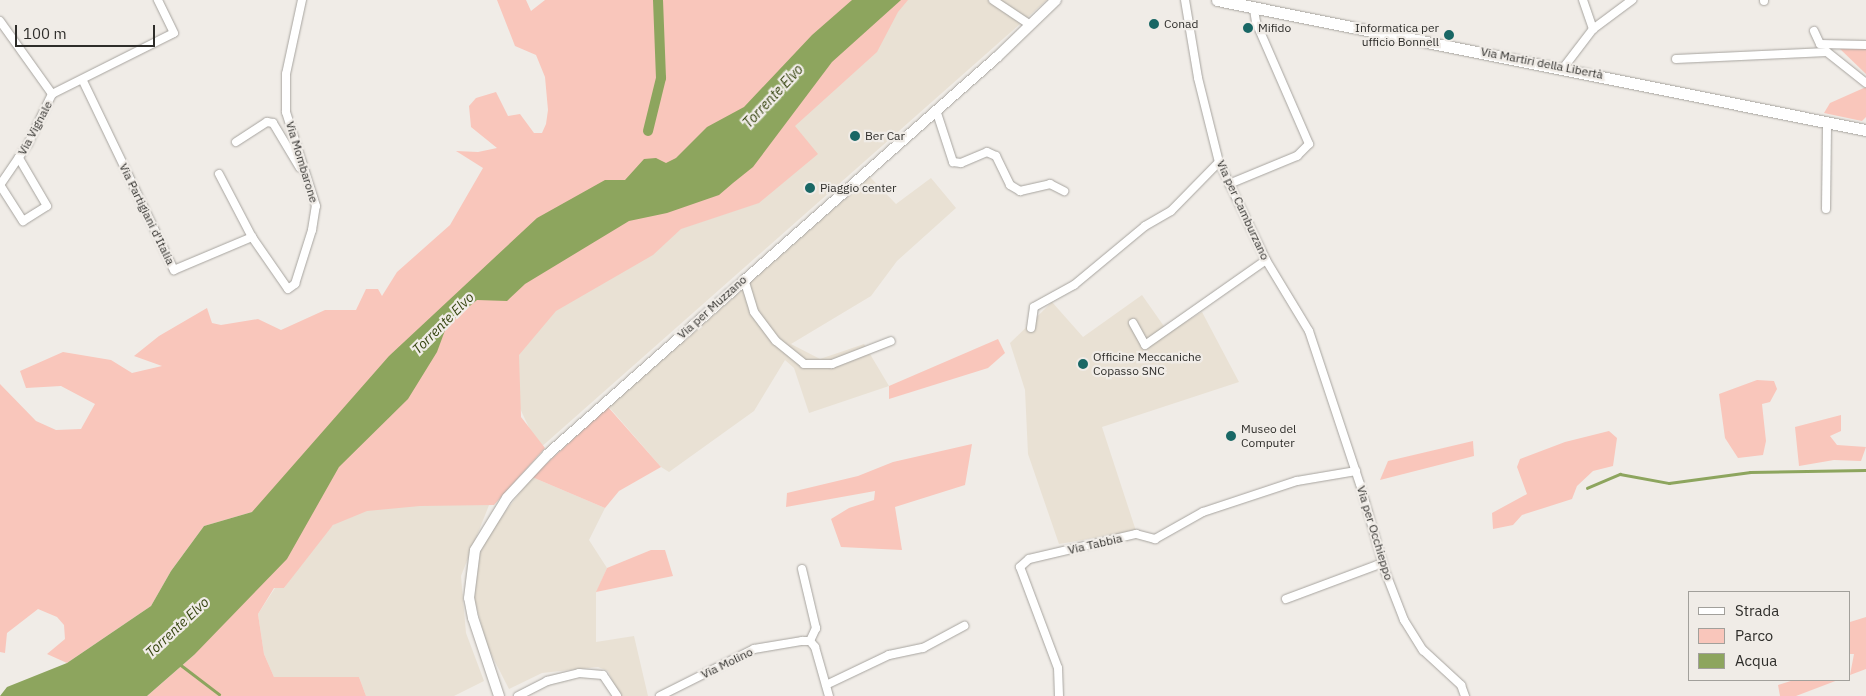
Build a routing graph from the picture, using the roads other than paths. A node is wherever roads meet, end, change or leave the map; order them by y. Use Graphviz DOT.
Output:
graph roads {
  1 [pos="158,0"];
  2 [pos="302,0"];
  3 [pos="993,0"];
  4 [pos="1056,0"];
  5 [pos="1185,0"];
  6 [pos="1217,0"];
  7 [pos="1583,0"];
  8 [pos="1632,0"];
  9 [pos="1236,2"];
  10 [pos="1254,9"];
  11 [pos="0,21"];
  12 [pos="1030,24"];
  13 [pos="1593,29"];
  14 [pos="1814,31"];
  15 [pos="1866,45"];
  16 [pos="1676,59"];
  17 [pos="1564,67"];
  18 [pos="83,81"];
  19 [pos="1866,83"];
  20 [pos="52,94"];
  21 [pos="936,110"];
  22 [pos="1827,124"];
  23 [pos="1866,130"];
  24 [pos="236,142"];
  25 [pos="19,158"];
  26 [pos="1219,162"];
  27 [pos="220,174"];
  28 [pos="307,179"];
  29 [pos="1228,184"];
  30 [pos="0,185"];
  31 [pos="1064,191"];
  32 [pos="1826,210"];
  33 [pos="252,237"];
  34 [pos="1266,260"];
  35 [pos="744,279"];
  36 [pos="1134,323"];
  37 [pos="1031,328"];
  38 [pos="891,341"];
  39 [pos="1317,352"];
  40 [pos="1356,471"];
  41 [pos="1383,563"];
  42 [pos="802,569"];
  43 [pos="1286,599"];
  44 [pos="964,626"];
  45 [pos="810,641"];
  46 [pos="826,685"];
  47 [pos="499,696"];
  48 [pos="518,696"];
  49 [pos="617,696"];
  50 [pos="660,696"];
  51 [pos="829,696"];
  52 [pos="1059,696"];
  53 [pos="1465,696"];
  1 -- 18 [label="street"];
  2 -- 28 [label="street, Via Mombarone"];
  3 -- 12 [label="street"];
  4 -- 12 [label="street, Via per Muzzano"];
  5 -- 26 [label="street, Via per Camburzano"];
  6 -- 9 [label="main road, Via Martiri della Libertà"];
  7 -- 13 [label="street"];
  8 -- 13 [label="street"];
  9 -- 10 [label="main road, Via Martiri della Libertà"];
  10 -- 17 [label="main road, Via Martiri della Libertà"];
  10 -- 29 [label="street"];
  11 -- 20 [label="street, Via Vignale"];
  12 -- 21 [label="street, Via per Muzzano"];
  13 -- 17 [label="street"];
  14 -- 15 [label="street"];
  16 -- 19 [label="street"];
  17 -- 22 [label="main road, Via Martiri della Libertà"];
  18 -- 20 [label="street"];
  18 -- 33 [label="street, Via Partigiani d'Italia"];
  20 -- 25 [label="street, Via Vignale"];
  21 -- 31 [label="street"];
  21 -- 35 [label="street, Via per Muzzano"];
  22 -- 23 [label="main road, Via Martiri della Libertà"];
  22 -- 32 [label="street"];
  24 -- 28 [label="street"];
  25 -- 30 [label="street, Via Vignale"];
  25 -- 30 [label="street"];
  26 -- 29 [label="street, Via per Camburzano"];
  26 -- 37 [label="street"];
  27 -- 33 [label="street"];
  28 -- 33 [label="street, Via Mombarone"];
  29 -- 34 [label="street, Via per Camburzano"];
  34 -- 36 [label="street"];
  34 -- 39 [label="street, Via per Camburzano"];
  35 -- 38 [label="street"];
  35 -- 47 [label="street, Via per Muzzano"];
  39 -- 40 [label="street, Via per Occhieppo"];
  40 -- 41 [label="street, Via per Occhieppo"];
  40 -- 52 [label="street, Via Tabbia"];
  41 -- 43 [label="street"];
  41 -- 53 [label="street, Via per Occhieppo"];
  42 -- 45 [label="street"];
  44 -- 46 [label="street"];
  45 -- 46 [label="street"];
  45 -- 50 [label="street, Via Molino"];
  46 -- 51 [label="street"];
  48 -- 49 [label="street"];
}
